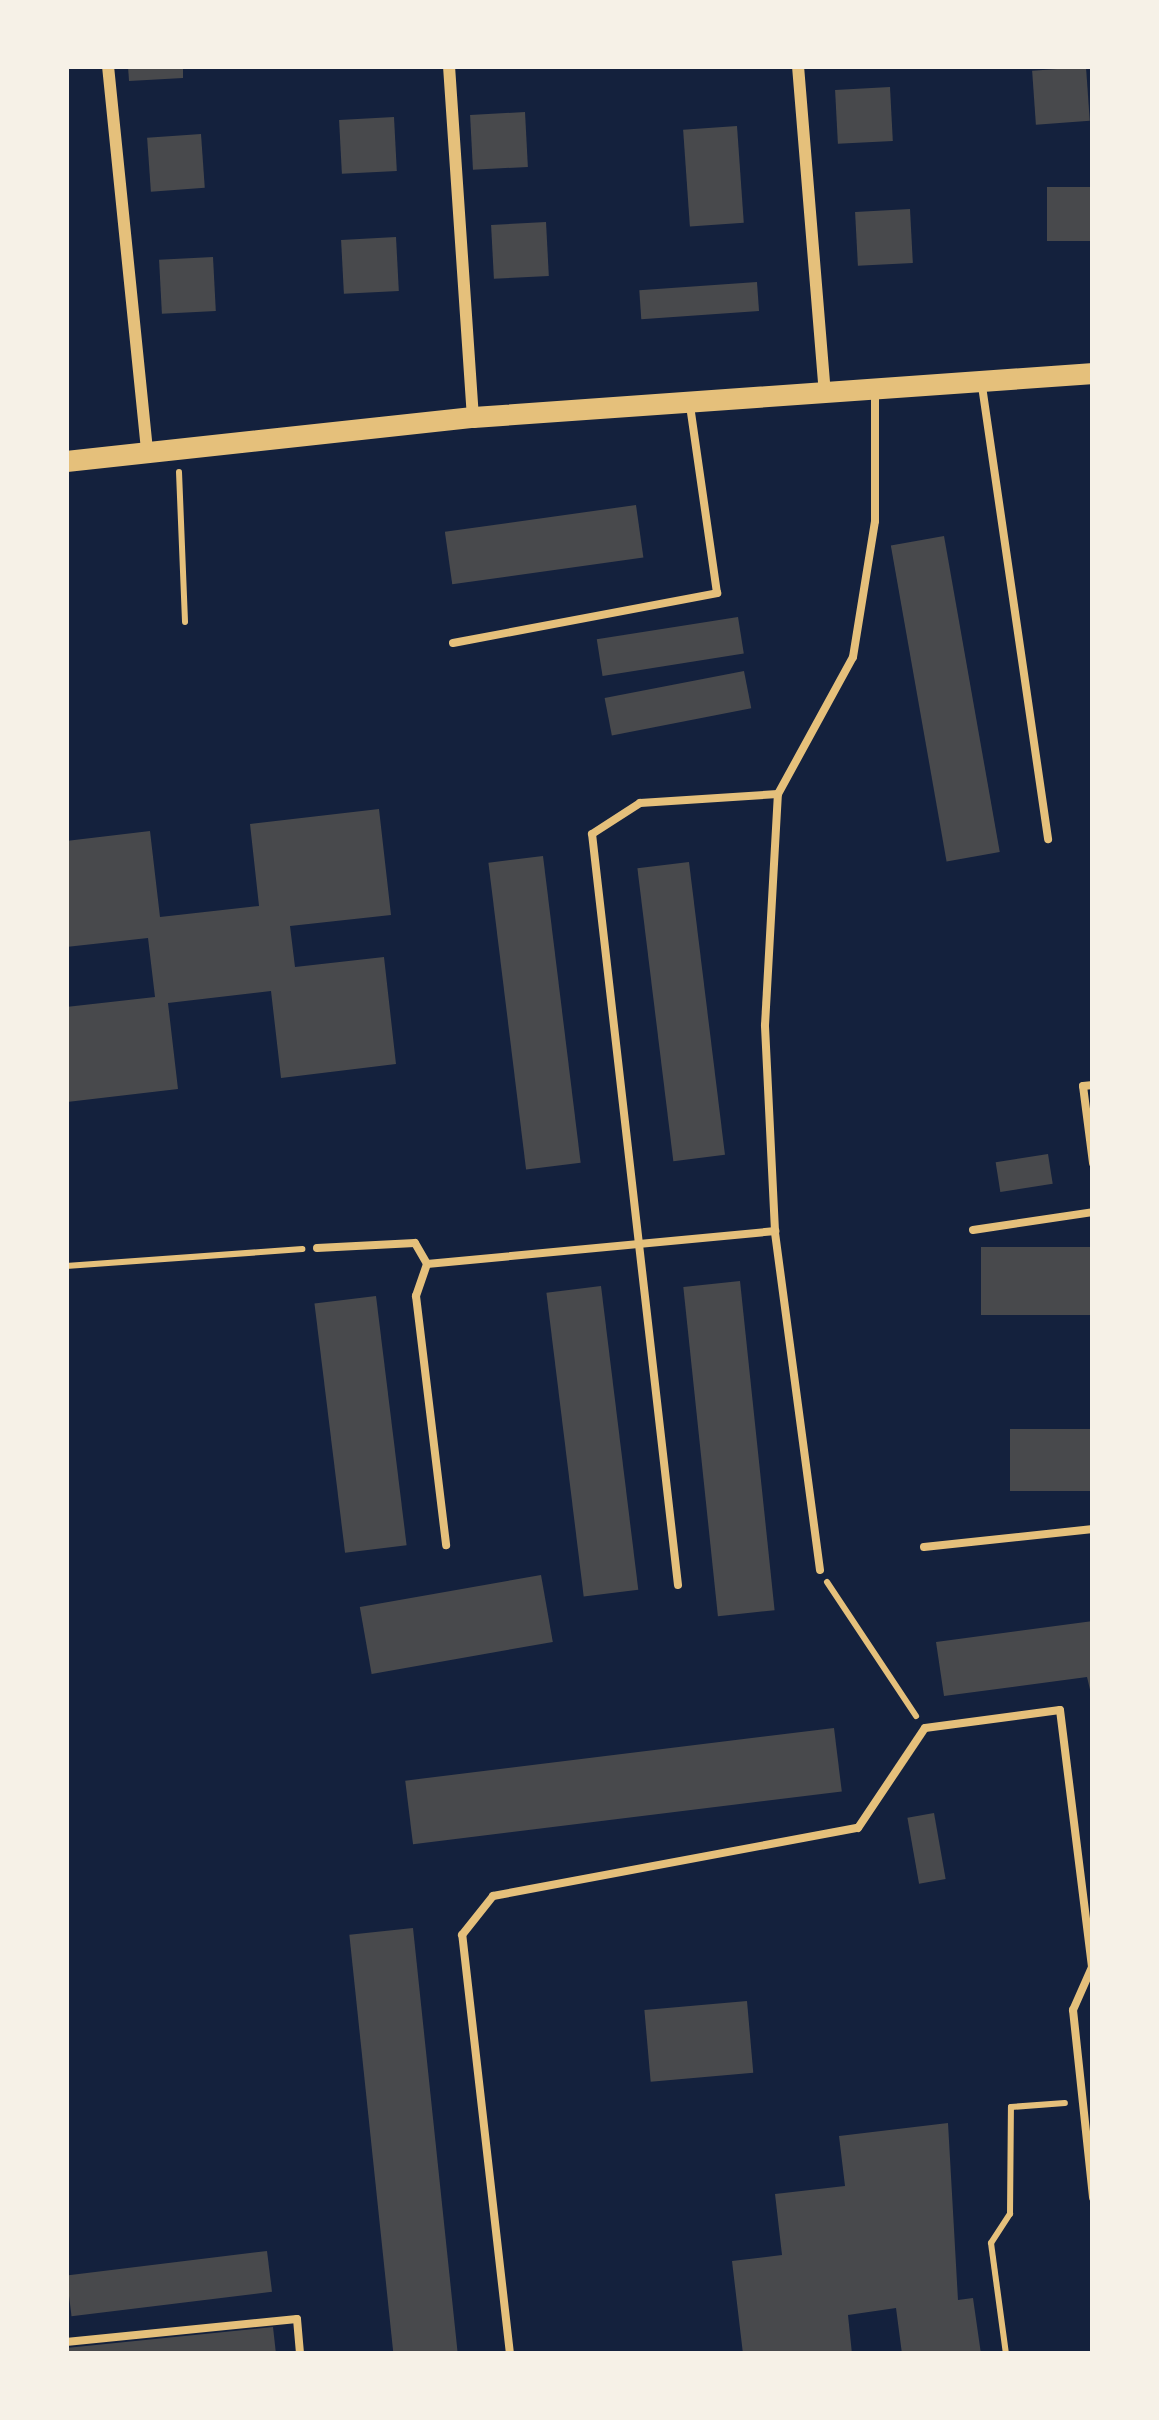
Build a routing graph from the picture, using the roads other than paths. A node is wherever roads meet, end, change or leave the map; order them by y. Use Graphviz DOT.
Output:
graph roads {
  1 [pos="108,66"];
  2 [pos="449,66"];
  3 [pos="798,66"];
  4 [pos="1093,374"];
  5 [pos="981,379"];
  6 [pos="875,387"];
  7 [pos="825,392"];
  8 [pos="690,403"];
  9 [pos="473,418"];
  10 [pos="147,454"];
  11 [pos="66,461"];
  12 [pos="453,644"];
  13 [pos="778,794"];
  14 [pos="1048,839"];
  15 [pos="1093,1085"];
  16 [pos="1093,1163"];
  17 [pos="1093,1211"];
  18 [pos="973,1230"];
  19 [pos="775,1231"];
  20 [pos="317,1248"];
  21 [pos="642,1248"];
  22 [pos="428,1264"];
  23 [pos="1093,1529"];
  24 [pos="446,1544"];
  25 [pos="924,1547"];
  26 [pos="820,1570"];
  27 [pos="678,1585"];
  28 [pos="1088,2103"];
  29 [pos="1093,2198"];
  30 [pos="66,2342"];
  31 [pos="301,2354"];
  32 [pos="510,2354"];
  1 -- 10 [label="street"];
  2 -- 9 [label="street"];
  3 -- 7 [label="street"];
  4 -- 5 [label="street"];
  5 -- 6 [label="street"];
  5 -- 14 [label="lane"];
  6 -- 7 [label="street"];
  6 -- 13 [label="lane"];
  7 -- 8 [label="street"];
  8 -- 9 [label="street"];
  8 -- 12 [label="lane"];
  9 -- 10 [label="street"];
  10 -- 11 [label="street"];
  13 -- 19 [label="lane"];
  13 -- 21 [label="lane"];
  15 -- 16 [label="lane"];
  17 -- 18 [label="lane"];
  19 -- 21 [label="lane"];
  19 -- 26 [label="lane"];
  20 -- 22 [label="lane"];
  21 -- 22 [label="lane"];
  21 -- 27 [label="lane"];
  22 -- 24 [label="lane"];
  23 -- 25 [label="lane"];
  28 -- 29 [label="lane"];
  28 -- 32 [label="lane"];
  30 -- 31 [label="lane"];
}
